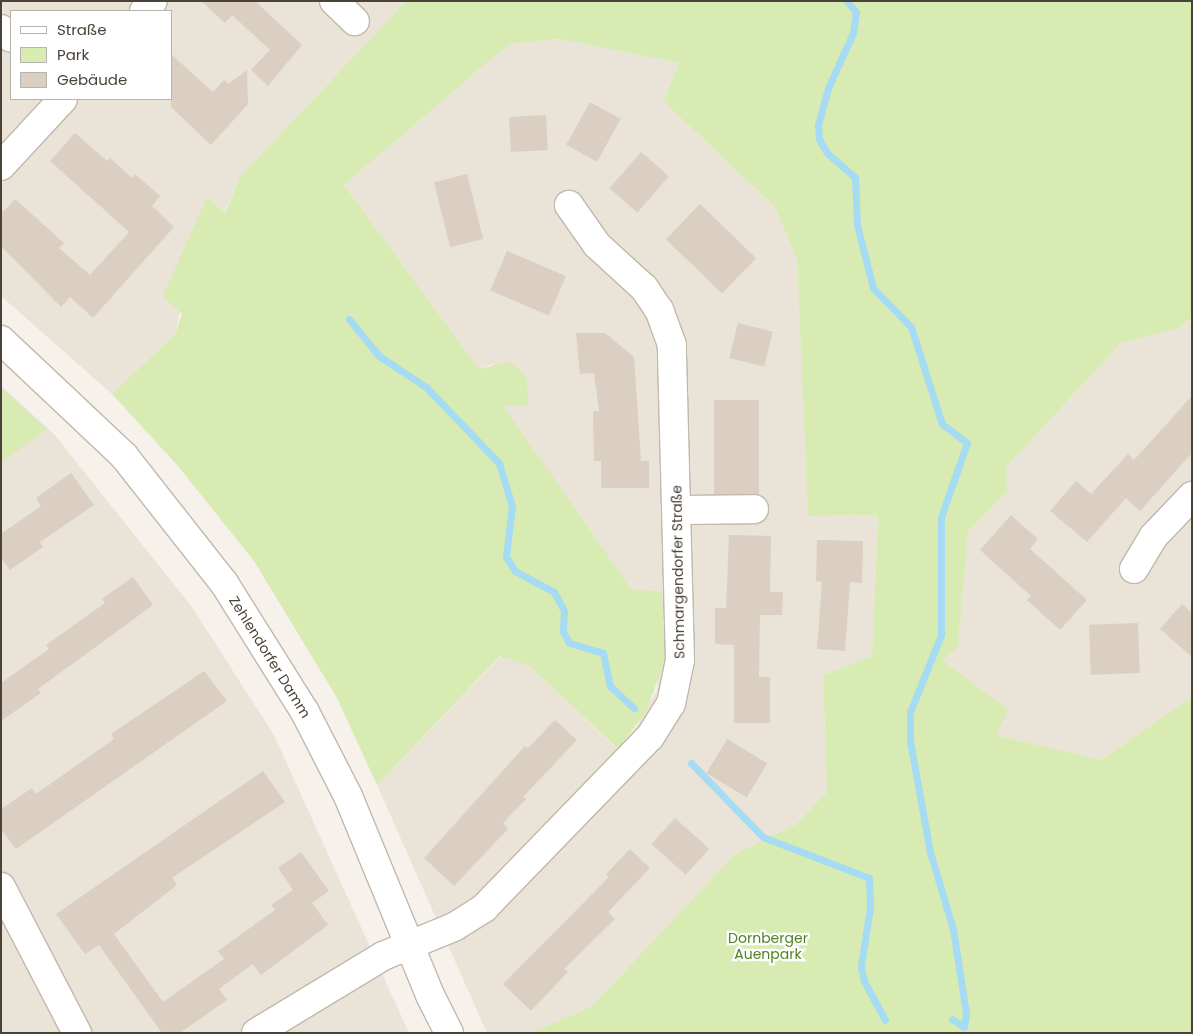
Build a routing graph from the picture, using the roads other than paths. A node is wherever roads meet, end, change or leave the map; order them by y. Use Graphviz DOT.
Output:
graph roads {
  1 [pos="334,1"];
  2 [pos="356,21"];
  3 [pos="62,100"];
  4 [pos="1,166"];
  5 [pos="569,205"];
  6 [pos="1,340"];
  7 [pos="1192,496"];
  8 [pos="677,510"];
  9 [pos="754,510"];
  10 [pos="1134,568"];
  11 [pos="1,887"];
  12 [pos="409,945"];
  13 [pos="77,1033"];
  14 [pos="256,1033"];
  15 [pos="449,1033"];
  1 -- 2 [label="street"];
  3 -- 4 [label="street"];
  5 -- 8 [label="street, Schmargendorfer Straße"];
  6 -- 12 [label="street, Zehlendorfer Damm"];
  7 -- 10 [label="street"];
  8 -- 9 [label="street"];
  8 -- 12 [label="street, Schmargendorfer Straße"];
  11 -- 13 [label="street"];
  12 -- 14 [label="street, Schmargendorfer Straße"];
  12 -- 15 [label="street, Zehlendorfer Damm"];
}
